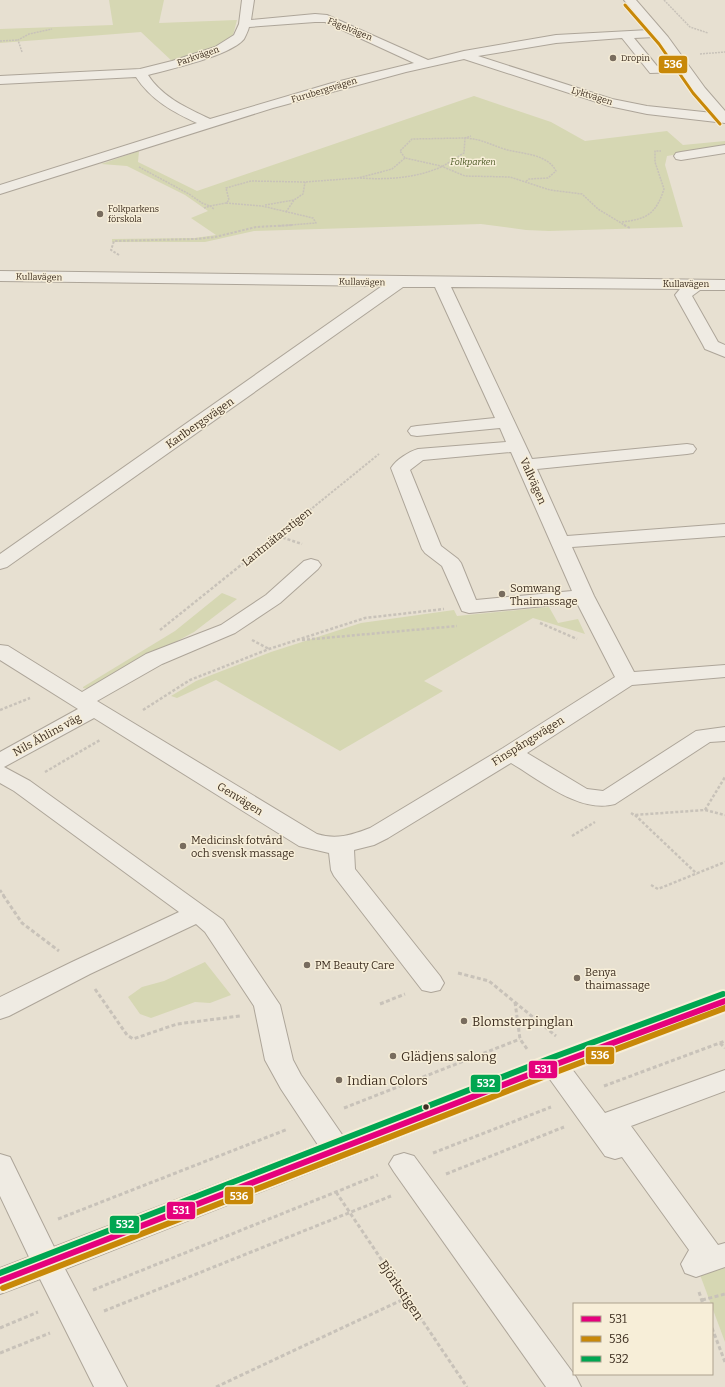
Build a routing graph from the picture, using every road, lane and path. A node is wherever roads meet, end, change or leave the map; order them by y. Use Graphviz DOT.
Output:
graph roads {
  1 [pos="248,0"];
  2 [pos="630,0"];
  3 [pos="664,0"];
  4 [pos="245,24"];
  5 [pos="52,29"];
  6 [pos="658,33"];
  7 [pos="708,33"];
  8 [pos="626,35"];
  9 [pos="0,40"];
  10 [pos="18,40"];
  11 [pos="22,52"];
  12 [pos="725,52"];
  13 [pos="697,54"];
  14 [pos="464,55"];
  15 [pos="425,63"];
  16 [pos="685,68"];
  17 [pos="140,73"];
  18 [pos="0,80"];
  19 [pos="724,116"];
  20 [pos="210,124"];
  21 [pos="471,136"];
  22 [pos="465,138"];
  23 [pos="725,149"];
  24 [pos="658,151"];
  25 [pos="682,156"];
  26 [pos="405,158"];
  27 [pos="136,166"];
  28 [pos="441,166"];
  29 [pos="358,178"];
  30 [pos="305,182"];
  31 [pos="525,182"];
  32 [pos="0,190"];
  33 [pos="294,200"];
  34 [pos="226,203"];
  35 [pos="210,206"];
  36 [pos="262,206"];
  37 [pos="204,208"];
  38 [pos="214,209"];
  39 [pos="286,212"];
  40 [pos="622,222"];
  41 [pos="630,228"];
  42 [pos="120,256"];
  43 [pos="0,276"];
  44 [pos="399,282"];
  45 [pos="441,282"];
  46 [pos="697,284"];
  47 [pos="725,285"];
  48 [pos="725,352"];
  49 [pos="506,422"];
  50 [pos="417,431"];
  51 [pos="517,446"];
  52 [pos="687,449"];
  53 [pos="526,465"];
  54 [pos="725,530"];
  55 [pos="560,542"];
  56 [pos="0,563"];
  57 [pos="311,564"];
  58 [pos="584,596"];
  59 [pos="469,607"];
  60 [pos="461,626"];
  61 [pos="155,633"];
  62 [pos="297,640"];
  63 [pos="0,651"];
  64 [pos="725,671"];
  65 [pos="627,679"];
  66 [pos="87,705"];
  67 [pos="122,726"];
  68 [pos="725,734"];
  69 [pos="511,753"];
  70 [pos="0,761"];
  71 [pos="0,773"];
  72 [pos="725,777"];
  73 [pos="22,786"];
  74 [pos="705,810"];
  75 [pos="629,812"];
  76 [pos="634,815"];
  77 [pos="725,815"];
  78 [pos="341,845"];
  79 [pos="725,862"];
  80 [pos="697,874"];
  81 [pos="651,885"];
  82 [pos="0,890"];
  83 [pos="198,913"];
  84 [pos="81,968"];
  85 [pos="431,983"];
  86 [pos="725,1001"];
  87 [pos="515,1002"];
  88 [pos="380,1004"];
  89 [pos="0,1009"];
  90 [pos="270,1020"];
  91 [pos="520,1039"];
  92 [pos="725,1041"];
  93 [pos="720,1043"];
  94 [pos="725,1048"];
  95 [pos="557,1064"];
  96 [pos="725,1080"];
  97 [pos="584,1106"];
  98 [pos="317,1119"];
  99 [pos="337,1150"];
  100 [pos="0,1165"];
  101 [pos="411,1175"];
  102 [pos="336,1192"];
  103 [pos="349,1213"];
  104 [pos="30,1230"];
  105 [pos="684,1242"];
  106 [pos="725,1255"];
  107 [pos="47,1263"];
  108 [pos="0,1280"];
  109 [pos="725,1294"];
  110 [pos="406,1298"];
  111 [pos="702,1300"];
  112 [pos="71,1311"];
  113 [pos="0,1328"];
  114 [pos="713,1331"];
  115 [pos="0,1353"];
  116 [pos="725,1362"];
  117 [pos="111,1387"];
  118 [pos="216,1387"];
  119 [pos="467,1387"];
  120 [pos="565,1387"];
  1 -- 4 [label="street, Parkvägen"];
  2 -- 6 [label="street"];
  3 -- 7 [label="path"];
  4 -- 15 [label="street, Fågelvägen"];
  4 -- 17 [label="street, Parkvägen"];
  5 -- 10 [label="path"];
  6 -- 8 [label="street, Furubergsvägen"];
  6 -- 16 [label="street"];
  8 -- 14 [label="street, Furubergsvägen"];
  8 -- 16 [label="street"];
  9 -- 10 [label="path"];
  10 -- 11 [label="path"];
  12 -- 13 [label="path"];
  14 -- 15 [label="street, Furubergsvägen"];
  14 -- 19 [label="street, Lyktvägen"];
  15 -- 20 [label="street, Furubergsvägen"];
  16 -- 19 [label="street"];
  17 -- 18 [label="street, Parkvägen"];
  17 -- 20 [label="street"];
  20 -- 32 [label="street, Furubergsvägen"];
  21 -- 22 [label="path"];
  22 -- 26 [label="path"];
  22 -- 28 [label="path"];
  22 -- 31 [label="path"];
  23 -- 25 [label="street"];
  24 -- 40 [label="path"];
  26 -- 28 [label="path"];
  26 -- 29 [label="path"];
  27 -- 35 [label="path"];
  28 -- 29 [label="path"];
  28 -- 31 [label="path"];
  29 -- 30 [label="path"];
  30 -- 33 [label="path"];
  30 -- 34 [label="path"];
  31 -- 40 [label="path"];
  33 -- 36 [label="path"];
  33 -- 39 [label="path"];
  34 -- 35 [label="path"];
  34 -- 36 [label="path"];
  35 -- 37 [label="path"];
  35 -- 38 [label="path"];
  36 -- 39 [label="path"];
  39 -- 42 [label="path"];
  40 -- 41 [label="path"];
  43 -- 44 [label="street, Kullavägen"];
  44 -- 45 [label="street, Kullavägen"];
  44 -- 56 [label="street, Karlbergsvägen"];
  45 -- 46 [label="street, Kullavägen"];
  45 -- 49 [label="street, Vallvägen"];
  46 -- 47 [label="street, Kullavägen"];
  46 -- 48 [label="street"];
  49 -- 50 [label="street"];
  49 -- 51 [label="street, Vallvägen"];
  50 -- 61 [label="path, Lantmätarstigen"];
  51 -- 53 [label="street, Vallvägen"];
  51 -- 59 [label="street"];
  52 -- 53 [label="street"];
  53 -- 55 [label="street, Vallvägen"];
  54 -- 55 [label="street"];
  55 -- 58 [label="street, Vallvägen"];
  57 -- 66 [label="street, Nils Åhlins väg"];
  58 -- 59 [label="street"];
  58 -- 65 [label="street, Vallvägen"];
  59 -- 62 [label="path"];
  60 -- 62 [label="path"];
  62 -- 67 [label="path"];
  63 -- 66 [label="street, Genvägen"];
  64 -- 65 [label="street, Finspångsvägen"];
  65 -- 69 [label="street, Finspångsvägen"];
  66 -- 67 [label="street, Genvägen"];
  66 -- 70 [label="street, Nils Åhlins väg"];
  67 -- 73 [label="path"];
  67 -- 78 [label="street, Genvägen"];
  68 -- 69 [label="street"];
  69 -- 78 [label="street, Finspångsvägen"];
  71 -- 73 [label="street"];
  72 -- 74 [label="path"];
  73 -- 83 [label="street"];
  74 -- 76 [label="path"];
  74 -- 77 [label="path"];
  75 -- 76 [label="path"];
  76 -- 80 [label="path"];
  78 -- 85 [label="street"];
  79 -- 80 [label="path"];
  80 -- 81 [label="path"];
  82 -- 84 [label="path"];
  83 -- 84 [label="street"];
  83 -- 90 [label="street"];
  84 -- 89 [label="street"];
  84 -- 90 [label="path"];
  85 -- 87 [label="path"];
  85 -- 88 [label="path"];
  86 -- 95 [label="street"];
  87 -- 91 [label="path"];
  87 -- 95 [label="path"];
  90 -- 98 [label="street"];
  91 -- 95 [label="path"];
  91 -- 98 [label="path"];
  92 -- 93 [label="path"];
  93 -- 94 [label="path"];
  93 -- 97 [label="path"];
  95 -- 97 [label="street"];
  95 -- 99 [label="street"];
  96 -- 106 [label="street"];
  97 -- 101 [label="path"];
  97 -- 101 [label="path"];
  97 -- 105 [label="street"];
  98 -- 99 [label="street"];
  98 -- 104 [label="path"];
  99 -- 107 [label="street"];
  100 -- 104 [label="street"];
  101 -- 102 [label="path"];
  101 -- 103 [label="path"];
  101 -- 120 [label="street"];
  102 -- 103 [label="path, Björkstigen"];
  102 -- 112 [label="path"];
  103 -- 110 [label="path, Björkstigen"];
  103 -- 112 [label="path"];
  104 -- 107 [label="street"];
  107 -- 108 [label="street"];
  107 -- 112 [label="street"];
  109 -- 111 [label="path"];
  110 -- 118 [label="path"];
  110 -- 119 [label="path, Björkstigen"];
  112 -- 113 [label="path"];
  112 -- 115 [label="path"];
  112 -- 117 [label="street"];
  114 -- 116 [label="path"];
}
